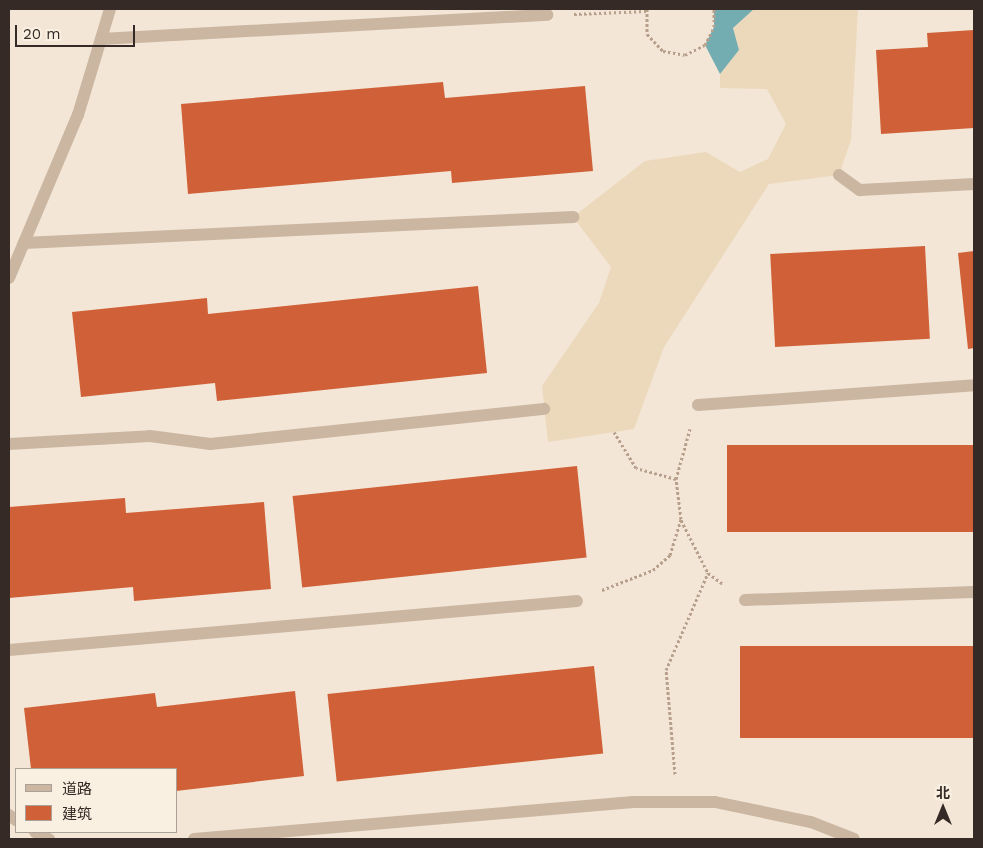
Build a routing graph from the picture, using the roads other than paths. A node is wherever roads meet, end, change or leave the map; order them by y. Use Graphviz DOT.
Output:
graph roads {
  1 [pos="110,9"];
  2 [pos="547,15"];
  3 [pos="101,39"];
  4 [pos="839,175"];
  5 [pos="974,184"];
  6 [pos="573,218"];
  7 [pos="24,243"];
  8 [pos="9,278"];
  9 [pos="974,385"];
  10 [pos="698,405"];
  11 [pos="544,409"];
  12 [pos="9,444"];
  13 [pos="974,592"];
  14 [pos="745,600"];
  15 [pos="576,601"];
  16 [pos="9,650"];
  17 [pos="38,833"];
  18 [pos="49,839"];
  19 [pos="194,839"];
  20 [pos="854,839"];
  1 -- 3 [label="street"];
  2 -- 3 [label="street"];
  3 -- 7 [label="street"];
  4 -- 5 [label="street"];
  6 -- 7 [label="street"];
  7 -- 8 [label="street"];
  9 -- 10 [label="street"];
  11 -- 12 [label="street"];
  13 -- 14 [label="street"];
  15 -- 16 [label="street"];
  17 -- 18 [label="street"];
  19 -- 20 [label="street"];
}
